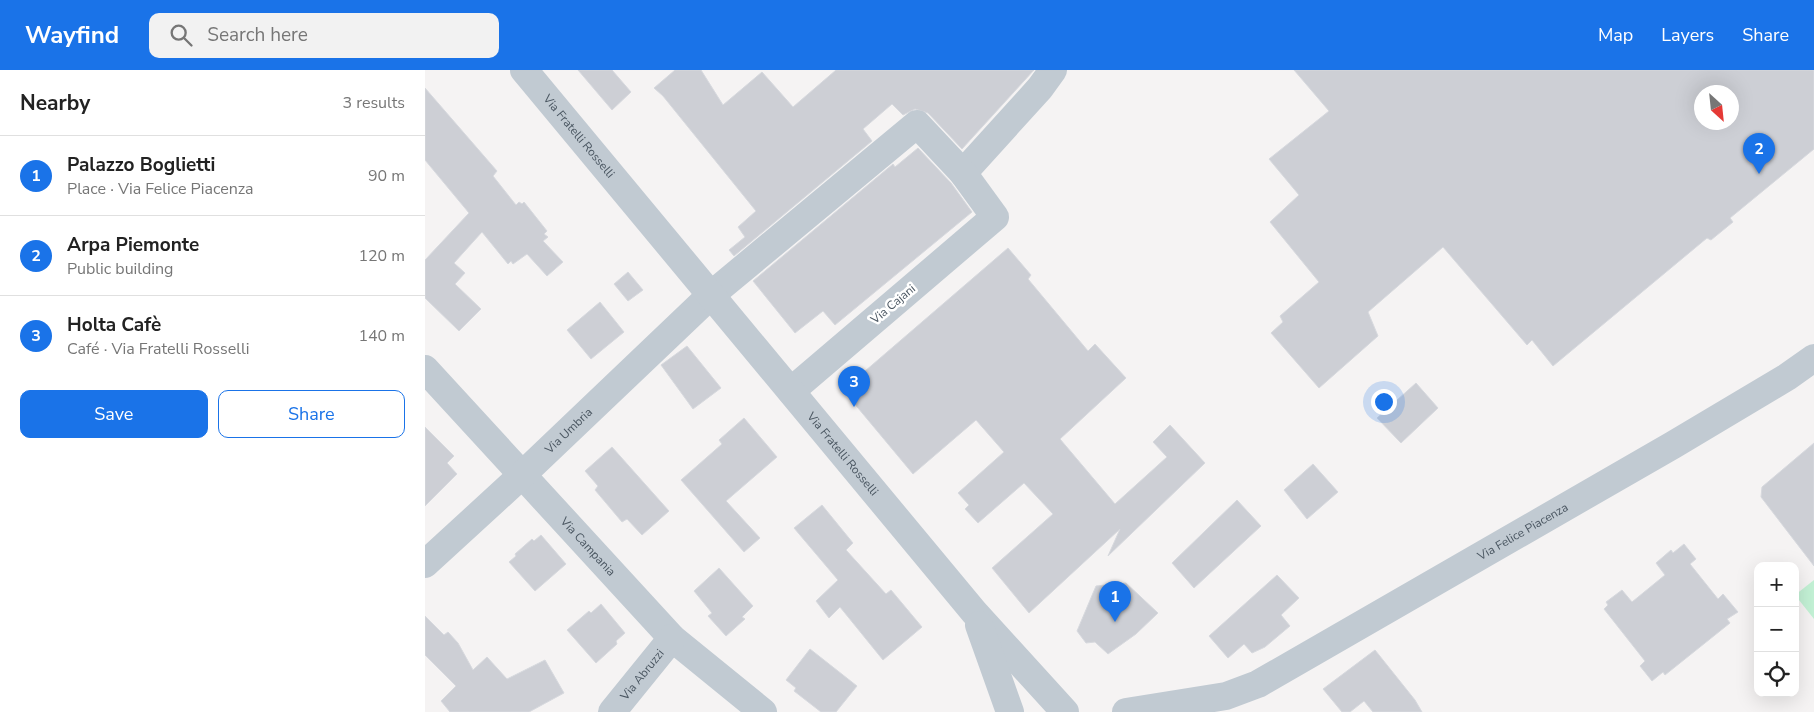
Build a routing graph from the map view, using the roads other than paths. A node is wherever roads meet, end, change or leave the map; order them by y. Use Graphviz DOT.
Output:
graph roads {
  1 [pos="524,70"];
  2 [pos="1053,70"];
  3 [pos="963,173"];
  4 [pos="711,295"];
  5 [pos="1814,358"];
  6 [pos="425,369"];
  7 [pos="791,392"];
  8 [pos="521,476"];
  9 [pos="425,564"];
  10 [pos="974,612"];
  11 [pos="672,638"];
  12 [pos="1226,696"];
  13 [pos="612,712"];
  14 [pos="763,712"];
  15 [pos="1010,712"];
  16 [pos="1065,712"];
  17 [pos="1126,712"];
  18 [pos="1201,712"];
  1 -- 4 [label="street, Via Fratelli Rosselli"];
  2 -- 3 [label="street"];
  3 -- 4 [label="street"];
  3 -- 7 [label="street, Via Cajani"];
  4 -- 7 [label="street, Via Fratelli Rosselli"];
  4 -- 8 [label="street, Via Umbria"];
  5 -- 12 [label="street, Via Felice Piacenza"];
  6 -- 8 [label="street, Via Campania"];
  7 -- 10 [label="street, Via Fratelli Rosselli"];
  8 -- 9 [label="street, Via Umbria"];
  8 -- 11 [label="street, Via Campania"];
  10 -- 15 [label="street, Via Fratelli Rosselli"];
  10 -- 16 [label="street, Via Fratelli Rosselli"];
  11 -- 13 [label="street, Via Abruzzi"];
  11 -- 14 [label="street, Via Campania"];
  12 -- 17 [label="street, Via Felice Piacenza"];
  12 -- 18 [label="street, Via Felice Piacenza"];
}
